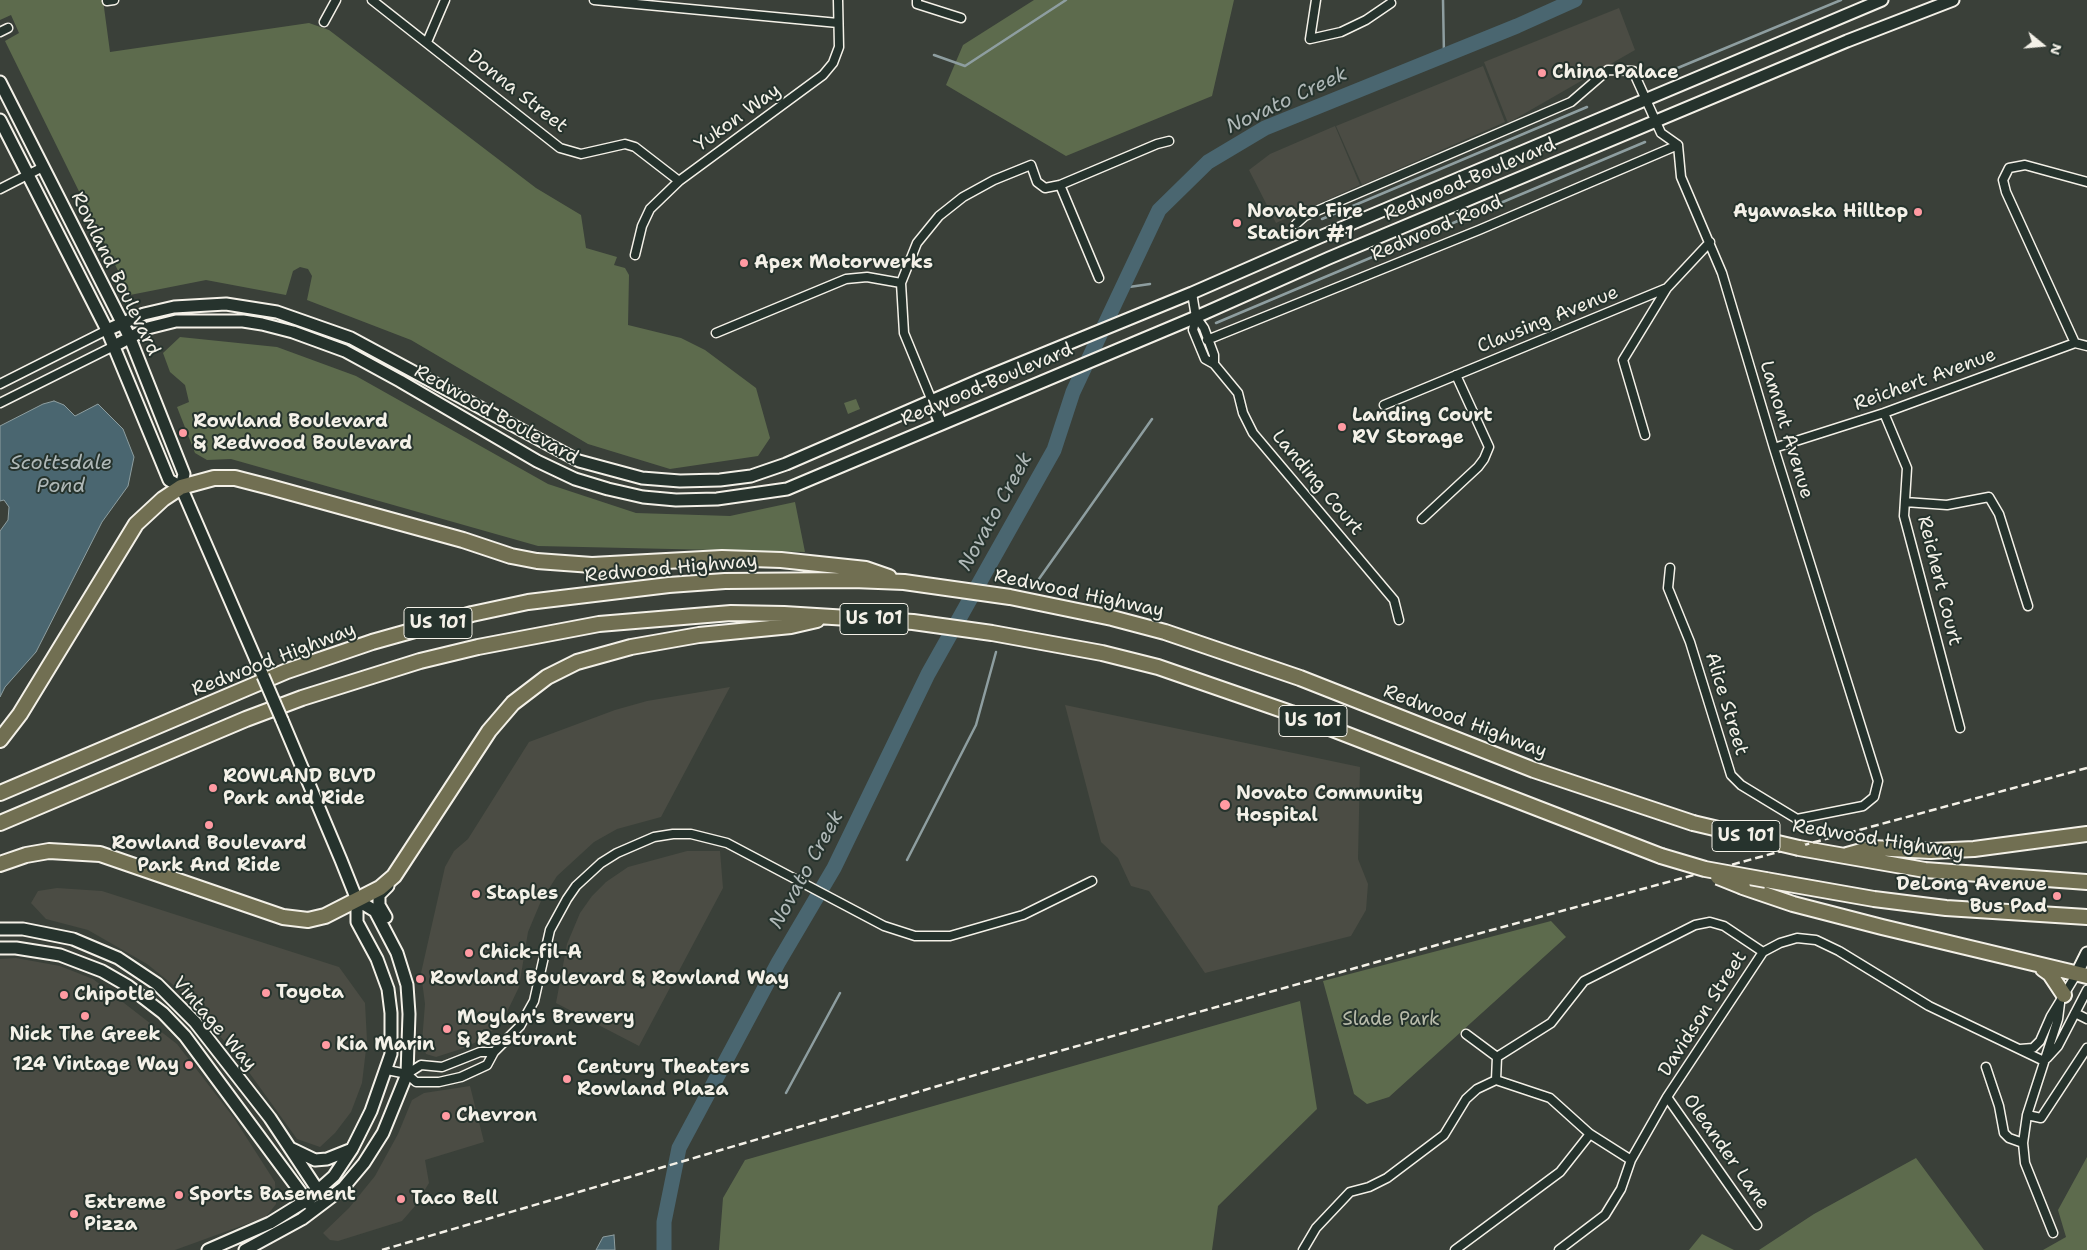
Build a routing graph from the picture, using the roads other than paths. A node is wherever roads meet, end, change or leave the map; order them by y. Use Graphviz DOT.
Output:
graph roads {
  1 [pos="336,0"];
  2 [pos="372,0"];
  3 [pos="445,0"];
  4 [pos="594,0"];
  5 [pos="838,0"];
  6 [pos="917,0"];
  7 [pos="1316,0"];
  8 [pos="1882,0"];
  9 [pos="1953,0"];
  10 [pos="644,3"];
  11 [pos="1391,3"];
  12 [pos="961,18"];
  13 [pos="324,22"];
  14 [pos="838,23"];
  15 [pos="8,28"];
  16 [pos="0,32"];
  17 [pos="427,42"];
  18 [pos="0,82"];
  19 [pos="1645,100"];
  20 [pos="0,120"];
  21 [pos="1656,121"];
  22 [pos="1169,141"];
  23 [pos="1678,145"];
  24 [pos="43,167"];
  25 [pos="28,175"];
  26 [pos="679,181"];
  27 [pos="2087,182"];
  28 [pos="1060,185"];
  29 [pos="0,189"];
  30 [pos="1296,224"];
  31 [pos="1710,242"];
  32 [pos="634,256"];
  33 [pos="1099,278"];
  34 [pos="901,283"];
  35 [pos="1667,288"];
  36 [pos="1192,293"];
  37 [pos="1196,316"];
  38 [pos="298,318"];
  39 [pos="122,322"];
  40 [pos="108,330"];
  41 [pos="293,332"];
  42 [pos="716,333"];
  43 [pos="130,338"];
  44 [pos="1207,340"];
  45 [pos="2075,343"];
  46 [pos="114,346"];
  47 [pos="2087,346"];
  48 [pos="1214,364"];
  49 [pos="407,368"];
  50 [pos="21,373"];
  51 [pos="1456,375"];
  52 [pos="429,380"];
  53 [pos="400,381"];
  54 [pos="0,384"];
  55 [pos="28,389"];
  56 [pos="421,394"];
  57 [pos="932,401"];
  58 [pos="0,403"];
  59 [pos="1384,405"];
  60 [pos="1884,413"];
  61 [pos="941,424"];
  62 [pos="1646,435"];
  63 [pos="1774,448"];
  64 [pos="181,486"];
  65 [pos="1904,502"];
  66 [pos="1422,519"];
  67 [pos="1670,568"];
  68 [pos="904,582"];
  69 [pos="2028,606"];
  70 [pos="835,616"];
  71 [pos="1400,620"];
  72 [pos="1960,728"];
  73 [pos="0,740"];
  74 [pos="0,793"];
  75 [pos="1797,819"];
  76 [pos="0,824"];
  77 [pos="2087,834"];
  78 [pos="1661,856"];
  79 [pos="1842,857"];
  80 [pos="0,864"];
  81 [pos="391,879"];
  82 [pos="1092,881"];
  83 [pos="2087,882"];
  84 [pos="357,900"];
  85 [pos="2087,917"];
  86 [pos="0,929"];
  87 [pos="0,948"];
  88 [pos="1764,952"];
  89 [pos="2087,953"];
  90 [pos="399,960"];
  91 [pos="2040,967"];
  92 [pos="2081,976"];
  93 [pos="157,984"];
  94 [pos="2087,990"];
  95 [pos="145,999"];
  96 [pos="2062,999"];
  97 [pos="2075,1013"];
  98 [pos="2087,1019"];
  99 [pos="1466,1034"];
  100 [pos="2087,1048"];
  101 [pos="2020,1049"];
  102 [pos="494,1052"];
  103 [pos="1497,1057"];
  104 [pos="2044,1061"];
  105 [pos="1986,1067"];
  106 [pos="386,1070"];
  107 [pos="407,1074"];
  108 [pos="1496,1080"];
  109 [pos="1667,1098"];
  110 [pos="2027,1114"];
  111 [pos="1590,1134"];
  112 [pos="2023,1142"];
  113 [pos="289,1147"];
  114 [pos="352,1149"];
  115 [pos="1631,1160"];
  116 [pos="318,1191"];
  117 [pos="307,1200"];
  118 [pos="326,1201"];
  119 [pos="314,1211"];
  120 [pos="1757,1225"];
  121 [pos="2053,1233"];
  122 [pos="208,1250"];
  123 [pos="245,1250"];
  124 [pos="1303,1250"];
  125 [pos="1455,1250"];
  126 [pos="1559,1250"];
  1 -- 13 [label="street"];
  2 -- 17 [label="street, Donna Street"];
  3 -- 17 [label="street"];
  4 -- 10 [label="street"];
  5 -- 14 [label="street, Yukon Way"];
  6 -- 12 [label="street"];
  7 -- 11 [label="street"];
  8 -- 19 [label="main road, Redwood Boulevard"];
  9 -- 21 [label="main road, Redwood Boulevard"];
  10 -- 14 [label="street"];
  14 -- 26 [label="street, Yukon Way"];
  15 -- 16 [label="street"];
  17 -- 26 [label="street, Donna Street"];
  18 -- 24 [label="main road, Rowland Boulevard"];
  19 -- 21 [label="street"];
  19 -- 30 [label="street"];
  19 -- 36 [label="main road, Redwood Boulevard"];
  20 -- 25 [label="main road, Rowland Boulevard"];
  21 -- 23 [label="street"];
  21 -- 37 [label="main road, Redwood Boulevard"];
  22 -- 28 [label="street"];
  23 -- 31 [label="street, Lamont Avenue"];
  23 -- 44 [label="street, Redwood Road"];
  24 -- 25 [label="street"];
  24 -- 39 [label="main road, Rowland Boulevard"];
  25 -- 29 [label="street"];
  25 -- 40 [label="main road, Rowland Boulevard"];
  26 -- 32 [label="street, Yukon Way"];
  27 -- 45 [label="street"];
  28 -- 33 [label="street"];
  28 -- 34 [label="street"];
  31 -- 35 [label="street, Clausing Avenue"];
  31 -- 63 [label="street, Lamont Avenue"];
  34 -- 42 [label="street"];
  34 -- 57 [label="street"];
  35 -- 51 [label="street, Clausing Avenue"];
  35 -- 62 [label="street"];
  36 -- 37 [label="street, Landing Court"];
  36 -- 57 [label="main road, Redwood Boulevard"];
  37 -- 44 [label="street, Landing Court"];
  37 -- 48 [label="street, Landing Court"];
  37 -- 61 [label="main road, Redwood Boulevard"];
  38 -- 39 [label="main road, Redwood Boulevard"];
  38 -- 41 [label="main road"];
  38 -- 49 [label="main road, Redwood Boulevard"];
  39 -- 40 [label="main road, Redwood Boulevard"];
  39 -- 43 [label="main road, Rowland Boulevard"];
  40 -- 46 [label="main road, Rowland Boulevard"];
  40 -- 50 [label="street, Redwood Boulevard"];
  41 -- 43 [label="main road, Redwood Boulevard"];
  41 -- 53 [label="main road, Redwood Boulevard"];
  43 -- 46 [label="main road, Redwood Boulevard"];
  43 -- 64 [label="main road, Rowland Boulevard"];
  44 -- 48 [label="street, Landing Court"];
  45 -- 47 [label="street"];
  45 -- 60 [label="street, Reichert Avenue"];
  46 -- 55 [label="street, Redwood Boulevard"];
  46 -- 64 [label="main road, Rowland Boulevard"];
  48 -- 71 [label="street, Landing Court"];
  49 -- 52 [label="main road, Redwood Boulevard"];
  49 -- 53 [label="main road"];
  50 -- 54 [label="street, Redwood Boulevard"];
  50 -- 55 [label="street"];
  51 -- 59 [label="street, Clausing Avenue"];
  51 -- 66 [label="street"];
  52 -- 56 [label="main road"];
  52 -- 57 [label="main road, Redwood Boulevard"];
  53 -- 56 [label="main road, Redwood Boulevard"];
  55 -- 58 [label="street, Redwood Boulevard"];
  56 -- 61 [label="main road, Redwood Boulevard"];
  57 -- 61 [label="main road"];
  60 -- 63 [label="street, Reichert Avenue"];
  60 -- 65 [label="street, Reichert Court"];
  63 -- 75 [label="street, Lamont Avenue"];
  64 -- 68 [label="highway"];
  64 -- 73 [label="highway"];
  64 -- 84 [label="main road, Rowland Boulevard, bridge"];
  65 -- 69 [label="street"];
  65 -- 72 [label="street, Reichert Court"];
  67 -- 75 [label="street, Alice Street"];
  68 -- 74 [label="highway, Redwood Highway / US 101"];
  68 -- 79 [label="highway, Redwood Highway / US 101, bridge"];
  70 -- 76 [label="highway, US 101"];
  70 -- 78 [label="highway, US 101"];
  70 -- 81 [label="highway"];
  77 -- 79 [label="highway"];
  78 -- 85 [label="highway, US 101, bridge"];
  78 -- 91 [label="highway, bridge"];
  79 -- 83 [label="highway, Redwood Highway / US 101"];
  80 -- 84 [label="highway"];
  81 -- 84 [label="highway"];
  81 -- 90 [label="main road"];
  82 -- 102 [label="street"];
  84 -- 90 [label="main road"];
  84 -- 106 [label="main road, Rowland Boulevard"];
  86 -- 93 [label="main road, Vintage Way"];
  87 -- 95 [label="main road, Vintage Way"];
  88 -- 101 [label="street, Davidson Street"];
  88 -- 103 [label="street"];
  88 -- 109 [label="street, Davidson Street"];
  89 -- 92 [label="main road"];
  90 -- 107 [label="main road"];
  91 -- 92 [label="highway"];
  91 -- 96 [label="highway"];
  92 -- 96 [label="street"];
  93 -- 95 [label="main road"];
  93 -- 113 [label="main road, Vintage Way"];
  94 -- 97 [label="street"];
  95 -- 117 [label="main road, Vintage Way"];
  96 -- 101 [label="street"];
  96 -- 104 [label="street"];
  97 -- 98 [label="street"];
  97 -- 104 [label="street"];
  99 -- 103 [label="street"];
  100 -- 110 [label="street"];
  101 -- 104 [label="street, Davidson Street"];
  102 -- 107 [label="street"];
  102 -- 107 [label="street"];
  103 -- 108 [label="street"];
  104 -- 110 [label="street"];
  105 -- 112 [label="street"];
  106 -- 107 [label="street"];
  106 -- 114 [label="main road, Rowland Boulevard"];
  107 -- 118 [label="main road"];
  108 -- 111 [label="street"];
  108 -- 124 [label="street"];
  109 -- 115 [label="street, Davidson Street"];
  109 -- 120 [label="street, Oleander Lane"];
  110 -- 112 [label="street"];
  111 -- 115 [label="street"];
  111 -- 125 [label="street"];
  112 -- 121 [label="street"];
  113 -- 114 [label="main road"];
  113 -- 116 [label="main road, Vintage Way"];
  114 -- 116 [label="main road, Rowland Boulevard"];
  115 -- 126 [label="street, Davidson Street"];
  116 -- 117 [label="main road, Rowland Boulevard"];
  116 -- 118 [label="main road, Vintage Way"];
  117 -- 119 [label="main road, Vintage Way"];
  117 -- 122 [label="main road, Rowland Boulevard"];
  118 -- 119 [label="main road"];
  119 -- 123 [label="main road"];
}
